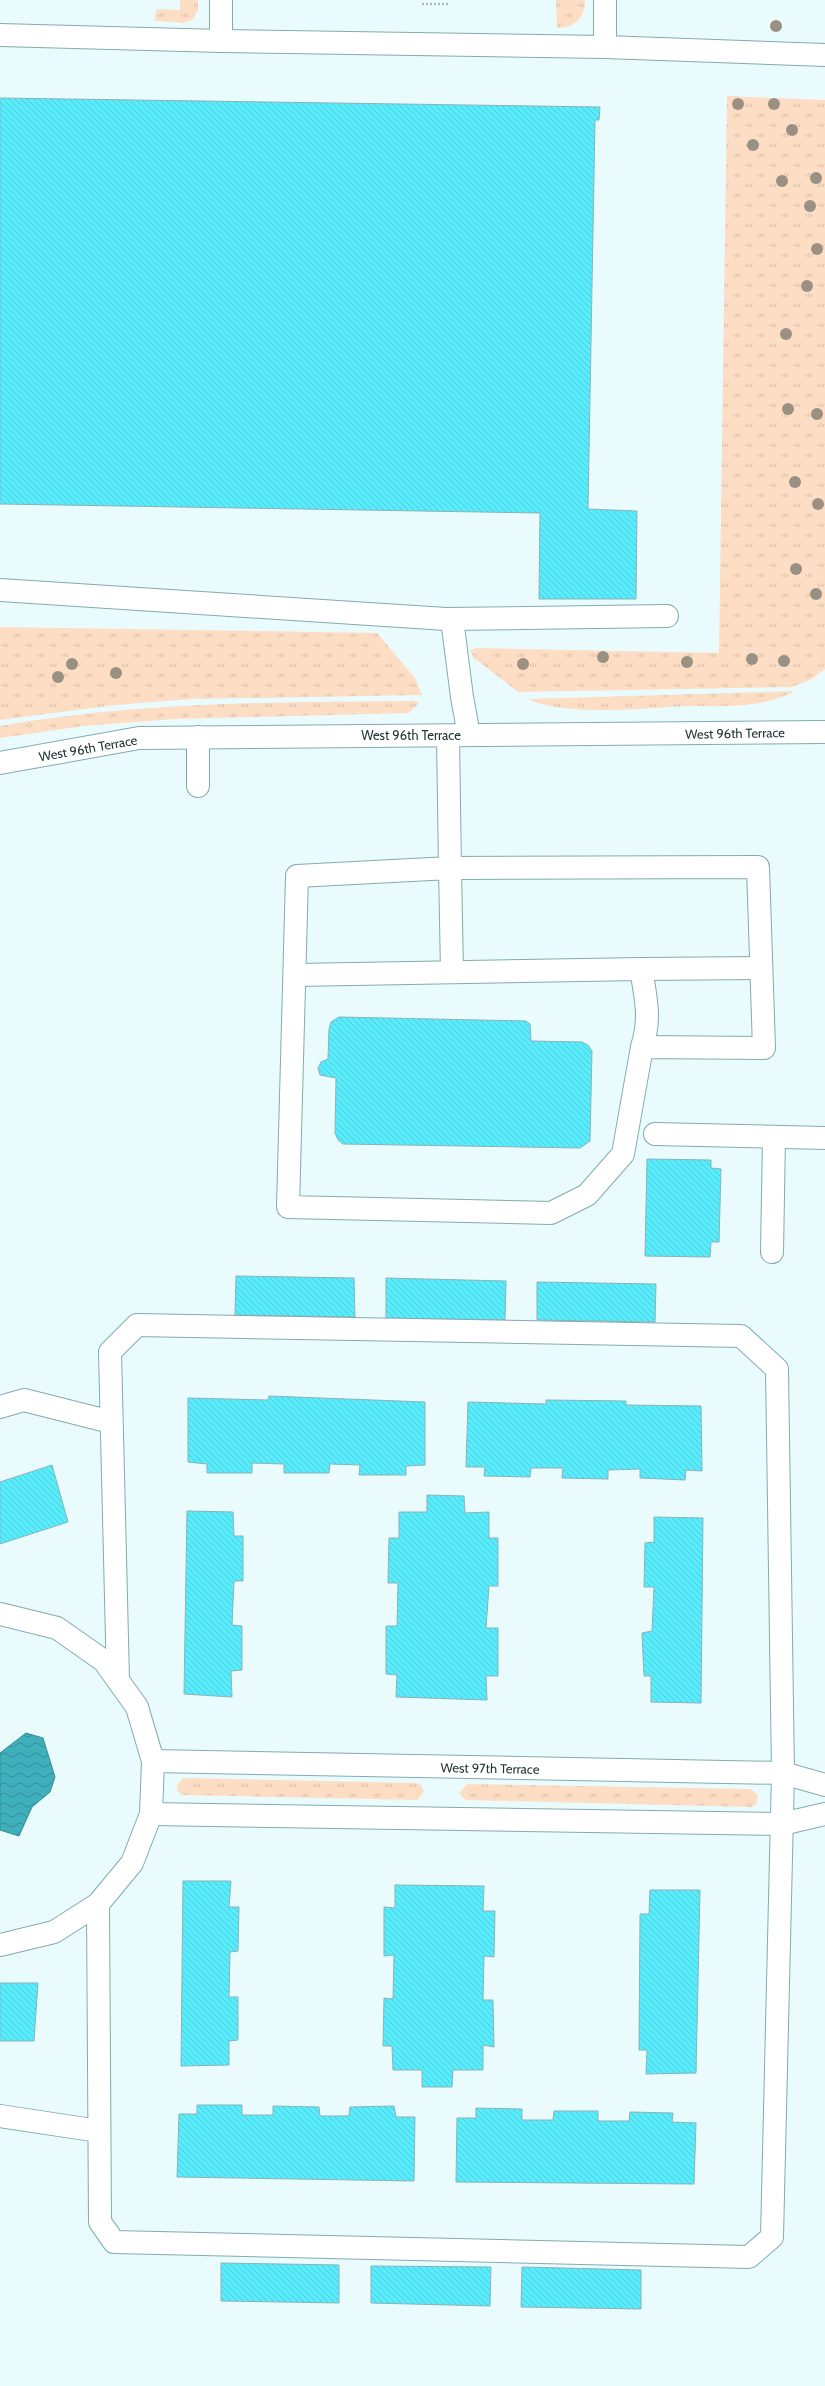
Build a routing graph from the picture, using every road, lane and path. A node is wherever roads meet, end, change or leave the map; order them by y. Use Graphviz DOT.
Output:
graph roads {
  1 [pos="221,0"];
  2 [pos="605,0"];
  3 [pos="422,4"];
  4 [pos="450,4"];
  5 [pos="0,35"];
  6 [pos="221,41"];
  7 [pos="605,47"];
  8 [pos="825,55"];
  9 [pos="0,590"];
  10 [pos="667,616"];
  11 [pos="452,620"];
  12 [pos="825,732"];
  13 [pos="470,735"];
  14 [pos="448,736"];
  15 [pos="198,737"];
  16 [pos="0,763"];
  17 [pos="198,786"];
  18 [pos="450,868"];
  19 [pos="761,968"];
  20 [pos="640,969"];
  21 [pos="452,972"];
  22 [pos="295,975"];
  23 [pos="642,1048"];
  24 [pos="656,1134"];
  25 [pos="774,1137"];
  26 [pos="825,1138"];
  27 [pos="772,1252"];
  28 [pos="0,1407"];
  29 [pos="111,1422"];
  30 [pos="0,1614"];
  31 [pos="118,1680"];
  32 [pos="153,1761"];
  33 [pos="783,1773"];
  34 [pos="825,1786"];
  35 [pos="151,1814"];
  36 [pos="825,1814"];
  37 [pos="782,1824"];
  38 [pos="98,1904"];
  39 [pos="0,1945"];
  40 [pos="0,2116"];
  41 [pos="99,2131"];
  1 -- 6 [label="street"];
  2 -- 7 [label="street"];
  3 -- 4 [label="path"];
  5 -- 6 [label="street"];
  6 -- 7 [label="street"];
  7 -- 8 [label="street"];
  9 -- 11 [label="street"];
  10 -- 11 [label="street"];
  11 -- 13 [label="street"];
  12 -- 13 [label="street, West 96th Terrace"];
  13 -- 14 [label="street, West 96th Terrace"];
  14 -- 15 [label="street, West 96th Terrace"];
  14 -- 18 [label="street"];
  15 -- 16 [label="street, West 96th Terrace"];
  15 -- 17 [label="street"];
  18 -- 19 [label="street"];
  18 -- 21 [label="street"];
  18 -- 22 [label="street"];
  19 -- 20 [label="street"];
  19 -- 23 [label="street"];
  20 -- 21 [label="street"];
  20 -- 23 [label="street"];
  21 -- 22 [label="street"];
  22 -- 23 [label="street"];
  24 -- 25 [label="street"];
  25 -- 26 [label="street"];
  25 -- 27 [label="street"];
  28 -- 29 [label="street"];
  29 -- 31 [label="street"];
  29 -- 33 [label="street"];
  30 -- 31 [label="street"];
  31 -- 32 [label="street"];
  32 -- 33 [label="street, West 97th Terrace"];
  32 -- 35 [label="street"];
  33 -- 34 [label="street, West 97th Terrace"];
  33 -- 37 [label="street"];
  35 -- 37 [label="street"];
  35 -- 38 [label="street"];
  36 -- 37 [label="street"];
  37 -- 41 [label="street"];
  38 -- 39 [label="street"];
  38 -- 41 [label="street"];
  40 -- 41 [label="street"];
}
